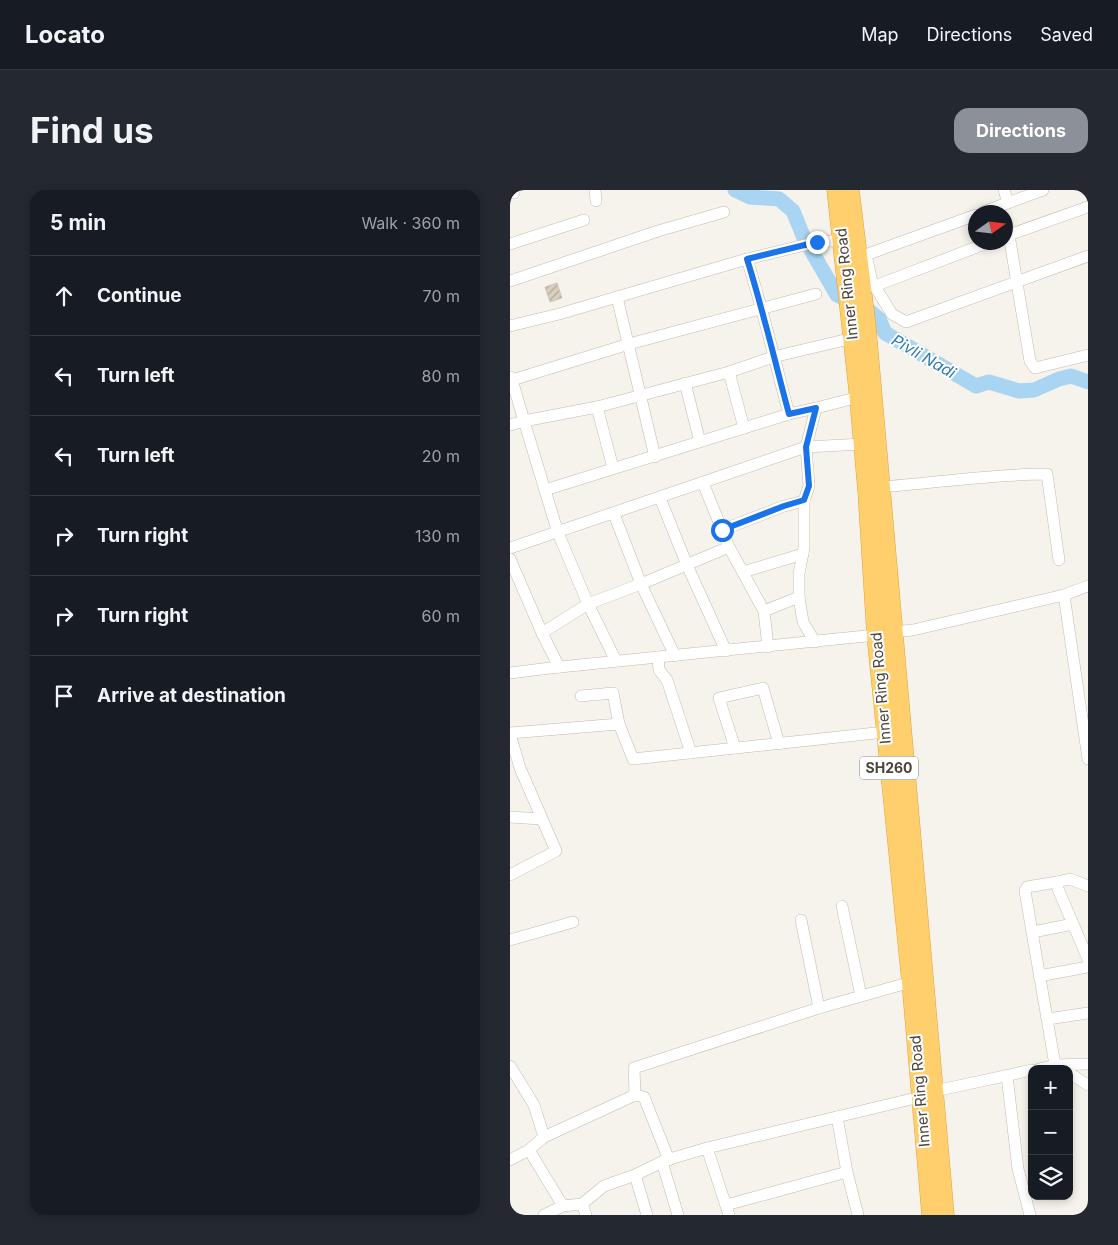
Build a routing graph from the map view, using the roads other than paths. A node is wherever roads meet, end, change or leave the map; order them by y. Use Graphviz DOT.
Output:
graph roads {
  1 [pos="836,190"];
  2 [pos="850,190"];
  3 [pos="1004,190"];
  4 [pos="1043,190"];
  5 [pos="1008,203"];
  6 [pos="1002,205"];
  7 [pos="1088,207"];
  8 [pos="724,212"];
  9 [pos="968,218"];
  10 [pos="584,220"];
  11 [pos="1013,234"];
  12 [pos="849,240"];
  13 [pos="510,244"];
  14 [pos="968,250"];
  15 [pos="1010,250"];
  16 [pos="1088,256"];
  17 [pos="862,257"];
  18 [pos="747,259"];
  19 [pos="510,281"];
  20 [pos="1016,282"];
  21 [pos="861,287"];
  22 [pos="816,294"];
  23 [pos="617,297"];
  24 [pos="762,308"];
  25 [pos="510,326"];
  26 [pos="860,334"];
  27 [pos="629,344"];
  28 [pos="1088,355"];
  29 [pos="773,357"];
  30 [pos="729,372"];
  31 [pos="511,378"];
  32 [pos="685,384"];
  33 [pos="640,395"];
  34 [pos="859,396"];
  35 [pos="597,407"];
  36 [pos="816,408"];
  37 [pos="789,414"];
  38 [pos="524,421"];
  39 [pos="510,425"];
  40 [pos="744,428"];
  41 [pos="700,442"];
  42 [pos="863,444"];
  43 [pos="806,447"];
  44 [pos="655,457"];
  45 [pos="613,468"];
  46 [pos="703,483"];
  47 [pos="880,486"];
  48 [pos="545,490"];
  49 [pos="660,498"];
  50 [pos="804,500"];
  51 [pos="614,514"];
  52 [pos="722,530"];
  53 [pos="558,532"];
  54 [pos="729,547"];
  55 [pos="510,548"];
  56 [pos="803,554"];
  57 [pos="510,559"];
  58 [pos="1059,560"];
  59 [pos="687,565"];
  60 [pos="743,572"];
  61 [pos="641,584"];
  62 [pos="1088,586"];
  63 [pos="1064,595"];
  64 [pos="799,597"];
  65 [pos="588,604"];
  66 [pos="764,611"];
  67 [pos="894,632"];
  68 [pos="542,633"];
  69 [pos="876,635"];
  70 [pos="815,642"];
  71 [pos="768,647"];
  72 [pos="726,651"];
  73 [pos="675,656"];
  74 [pos="658,657"];
  75 [pos="616,661"];
  76 [pos="559,667"];
  77 [pos="510,673"];
  78 [pos="581,696"];
  79 [pos="619,724"];
  80 [pos="885,732"];
  81 [pos="510,733"];
  82 [pos="779,744"];
  83 [pos="735,748"];
  84 [pos="691,753"];
  85 [pos="1088,755"];
  86 [pos="1088,759"];
  87 [pos="510,817"];
  88 [pos="541,819"];
  89 [pos="510,875"];
  90 [pos="1057,882"];
  91 [pos="1088,886"];
  92 [pos="842,906"];
  93 [pos="801,920"];
  94 [pos="573,922"];
  95 [pos="1073,924"];
  96 [pos="1033,932"];
  97 [pos="510,940"];
  98 [pos="1088,959"];
  99 [pos="1088,967"];
  100 [pos="1040,976"];
  101 [pos="911,982"];
  102 [pos="861,996"];
  103 [pos="819,1008"];
  104 [pos="1088,1013"];
  105 [pos="1048,1019"];
  106 [pos="1088,1064"];
  107 [pos="1059,1065"];
  108 [pos="510,1066"];
  109 [pos="1073,1066"];
  110 [pos="1028,1071"];
  111 [pos="1007,1076"];
  112 [pos="1073,1076"];
  113 [pos="1088,1085"];
  114 [pos="927,1094"];
  115 [pos="635,1095"];
  116 [pos="837,1117"];
  117 [pos="544,1137"];
  118 [pos="707,1148"];
  119 [pos="529,1150"];
  120 [pos="510,1160"];
  121 [pos="666,1161"];
  122 [pos="847,1172"];
  123 [pos="635,1175"];
  124 [pos="563,1206"];
  125 [pos="584,1209"];
  126 [pos="728,1210"];
  127 [pos="544,1215"];
  128 [pos="647,1215"];
  129 [pos="678,1215"];
  130 [pos="858,1215"];
  131 [pos="930,1215"];
  132 [pos="945,1215"];
  133 [pos="1030,1215"];
  1 -- 12 [label="highway, Inner Ring Road / SH260"];
  2 -- 12 [label="highway, Inner Ring Road / SH260"];
  3 -- 5 [label="street"];
  4 -- 5 [label="street"];
  5 -- 6 [label="street"];
  7 -- 11 [label="street"];
  8 -- 19 [label="street"];
  9 -- 17 [label="street"];
  10 -- 13 [label="street"];
  12 -- 17 [label="highway, Inner Ring Road / SH260"];
  12 -- 18 [label="street"];
  12 -- 21 [label="highway, Inner Ring Road / SH260"];
  14 -- 21 [label="street"];
  15 -- 20 [label="street"];
  16 -- 20 [label="street"];
  17 -- 21 [label="highway, Inner Ring Road / SH260"];
  18 -- 23 [label="street"];
  18 -- 24 [label="street"];
  20 -- 21 [label="street"];
  20 -- 28 [label="street"];
  21 -- 26 [label="highway, Inner Ring Road / SH260"];
  21 -- 26 [label="highway, Inner Ring Road / SH260"];
  22 -- 24 [label="street"];
  23 -- 25 [label="street"];
  23 -- 27 [label="street"];
  24 -- 27 [label="street"];
  24 -- 29 [label="street"];
  26 -- 29 [label="street"];
  26 -- 34 [label="highway, Inner Ring Road / SH260"];
  26 -- 47 [label="highway, Inner Ring Road / SH260"];
  27 -- 31 [label="street"];
  27 -- 33 [label="street"];
  29 -- 30 [label="street"];
  29 -- 37 [label="street"];
  30 -- 32 [label="street"];
  30 -- 40 [label="street"];
  31 -- 38 [label="street"];
  32 -- 33 [label="street"];
  32 -- 41 [label="street"];
  33 -- 35 [label="street"];
  33 -- 44 [label="street"];
  34 -- 36 [label="street"];
  34 -- 42 [label="highway, Inner Ring Road / SH260"];
  35 -- 38 [label="street"];
  35 -- 45 [label="street"];
  36 -- 37 [label="street"];
  36 -- 43 [label="street"];
  37 -- 40 [label="street"];
  38 -- 39 [label="street"];
  38 -- 48 [label="street"];
  40 -- 41 [label="street"];
  41 -- 44 [label="street"];
  42 -- 43 [label="street"];
  42 -- 69 [label="highway, Inner Ring Road / SH260"];
  43 -- 46 [label="street"];
  43 -- 50 [label="street"];
  44 -- 45 [label="street"];
  45 -- 48 [label="street"];
  46 -- 49 [label="street"];
  46 -- 52 [label="street"];
  47 -- 58 [label="street"];
  47 -- 67 [label="highway, Inner Ring Road / SH260"];
  48 -- 53 [label="street"];
  49 -- 51 [label="street"];
  49 -- 59 [label="street"];
  50 -- 52 [label="street"];
  50 -- 56 [label="street"];
  51 -- 53 [label="street"];
  51 -- 61 [label="street"];
  52 -- 54 [label="street"];
  53 -- 55 [label="street"];
  53 -- 65 [label="street"];
  54 -- 59 [label="street"];
  54 -- 60 [label="street"];
  56 -- 60 [label="street"];
  56 -- 64 [label="street"];
  57 -- 68 [label="street"];
  59 -- 61 [label="street"];
  59 -- 72 [label="street"];
  60 -- 66 [label="street"];
  61 -- 65 [label="street"];
  61 -- 73 [label="street"];
  62 -- 63 [label="street"];
  63 -- 67 [label="street"];
  63 -- 85 [label="street"];
  64 -- 66 [label="street"];
  64 -- 70 [label="street"];
  65 -- 68 [label="street"];
  65 -- 75 [label="street"];
  66 -- 71 [label="street"];
  67 -- 114 [label="highway, Inner Ring Road / SH260"];
  68 -- 76 [label="street"];
  69 -- 70 [label="street"];
  69 -- 80 [label="highway, Inner Ring Road / SH260"];
  70 -- 71 [label="street"];
  71 -- 72 [label="street"];
  72 -- 73 [label="street"];
  73 -- 74 [label="street"];
  74 -- 75 [label="street"];
  74 -- 84 [label="street"];
  75 -- 76 [label="street"];
  76 -- 77 [label="street"];
  78 -- 79 [label="street"];
  79 -- 81 [label="street"];
  79 -- 84 [label="street"];
  80 -- 82 [label="street"];
  80 -- 101 [label="highway, Inner Ring Road / SH260"];
  81 -- 88 [label="street"];
  82 -- 83 [label="street"];
  82 -- 83 [label="street"];
  83 -- 84 [label="street"];
  85 -- 86 [label="street"];
  87 -- 88 [label="street"];
  88 -- 89 [label="street"];
  90 -- 91 [label="street"];
  90 -- 95 [label="street"];
  90 -- 96 [label="street"];
  92 -- 102 [label="street"];
  93 -- 103 [label="street"];
  94 -- 97 [label="street"];
  95 -- 96 [label="street"];
  95 -- 98 [label="street"];
  96 -- 100 [label="street"];
  99 -- 100 [label="street"];
  100 -- 105 [label="street"];
  101 -- 102 [label="street"];
  101 -- 114 [label="highway, Inner Ring Road / SH260"];
  102 -- 103 [label="street"];
  103 -- 115 [label="street"];
  104 -- 105 [label="street"];
  105 -- 107 [label="street"];
  106 -- 109 [label="street"];
  108 -- 117 [label="street"];
  110 -- 111 [label="street"];
  111 -- 114 [label="street"];
  111 -- 133 [label="street"];
  112 -- 113 [label="street"];
  114 -- 116 [label="street"];
  114 -- 131 [label="highway, Inner Ring Road / SH260"];
  114 -- 132 [label="highway, Inner Ring Road / SH260"];
  115 -- 117 [label="street"];
  115 -- 121 [label="street"];
  116 -- 118 [label="street"];
  116 -- 122 [label="street"];
  117 -- 119 [label="street"];
  118 -- 121 [label="street"];
  118 -- 126 [label="street"];
  119 -- 120 [label="street"];
  119 -- 124 [label="street"];
  121 -- 123 [label="street"];
  121 -- 129 [label="street"];
  122 -- 126 [label="street"];
  122 -- 130 [label="street"];
  123 -- 125 [label="street"];
  123 -- 128 [label="street"];
  124 -- 125 [label="street"];
  124 -- 127 [label="street"];
}
